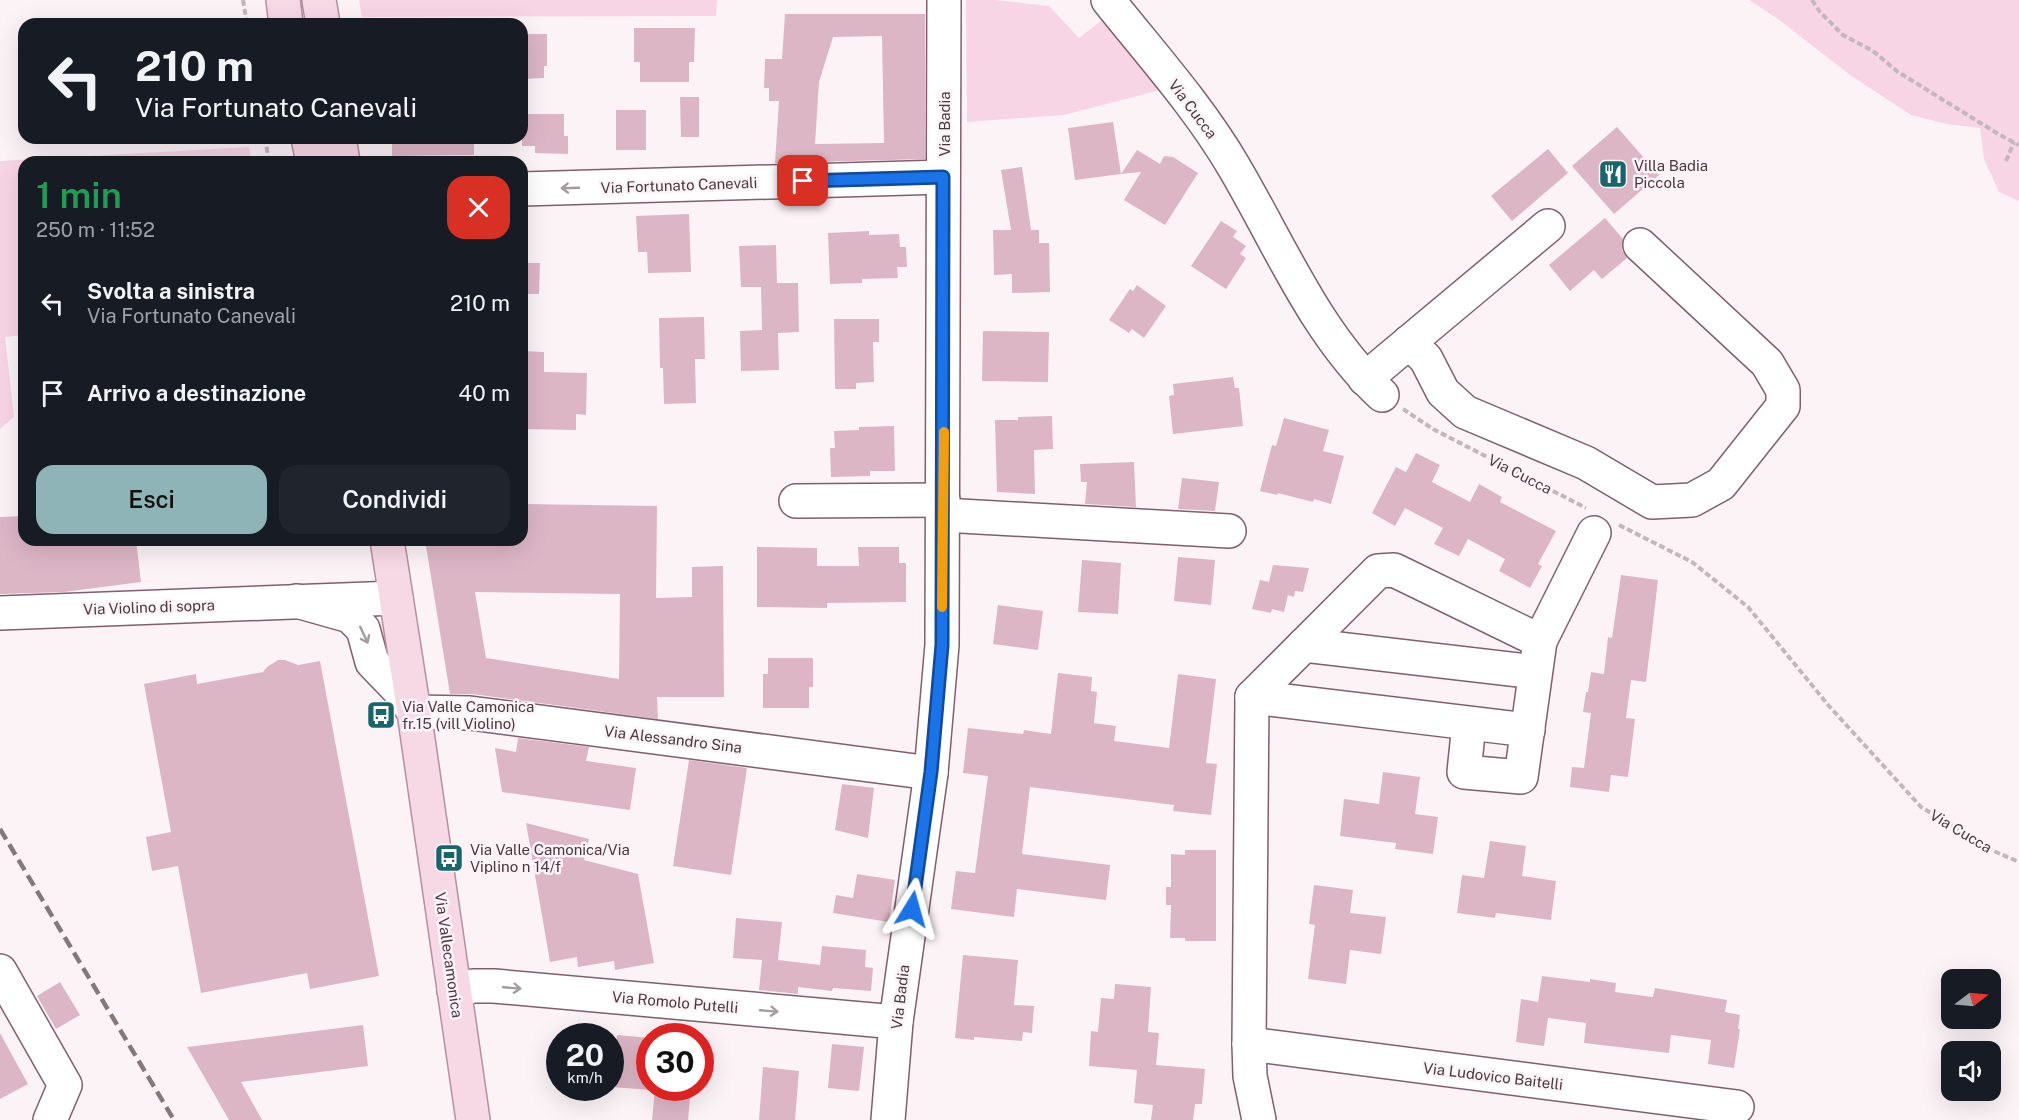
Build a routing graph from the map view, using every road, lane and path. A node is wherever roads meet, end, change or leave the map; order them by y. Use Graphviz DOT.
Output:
graph roads {
  1 [pos="243,0"];
  2 [pos="283,0"];
  3 [pos="319,0"];
  4 [pos="944,0"];
  5 [pos="1108,0"];
  6 [pos="1812,0"];
  7 [pos="246,18"];
  8 [pos="285,18"];
  9 [pos="321,18"];
  10 [pos="2017,144"];
  11 [pos="2006,161"];
  12 [pos="943,177"];
  13 [pos="528,189"];
  14 [pos="1548,226"];
  15 [pos="1640,245"];
  16 [pos="1409,342"];
  17 [pos="1374,387"];
  18 [pos="796,501"];
  19 [pos="943,508"];
  20 [pos="1600,522"];
  21 [pos="1228,531"];
  22 [pos="388,546"];
  23 [pos="396,598"];
  24 [pos="297,601"];
  25 [pos="0,613"];
  26 [pos="1304,645"];
  27 [pos="1537,657"];
  28 [pos="1252,698"];
  29 [pos="414,712"];
  30 [pos="1469,724"];
  31 [pos="1528,730"];
  32 [pos="931,772"];
  33 [pos="2019,862"];
  34 [pos="0,971"];
  35 [pos="454,990"];
  36 [pos="896,1022"];
  37 [pos="1249,1044"];
  38 [pos="1737,1107"];
  39 [pos="50,1120"];
  40 [pos="473,1120"];
  41 [pos="888,1120"];
  42 [pos="1259,1120"];
  1 -- 7 [label="path"];
  2 -- 8 [label="main road"];
  3 -- 9 [label="main road"];
  4 -- 12 [label="street, Via Badia"];
  5 -- 17 [label="street, Via Cucca"];
  6 -- 10 [label="path"];
  10 -- 11 [label="path"];
  12 -- 13 [label="street, Via Fortunato Canevali, one-way"];
  12 -- 19 [label="street, Via Badia"];
  14 -- 16 [label="street"];
  15 -- 16 [label="street"];
  16 -- 17 [label="street"];
  17 -- 20 [label="path, Via Cucca"];
  18 -- 19 [label="street"];
  19 -- 21 [label="street"];
  19 -- 32 [label="street, Via Badia"];
  20 -- 27 [label="street"];
  20 -- 33 [label="path, Via Cucca"];
  22 -- 23 [label="main road, Via Vallecamonica"];
  23 -- 24 [label="street, Via Violino di sopra"];
  23 -- 29 [label="main road, Via Vallecamonica"];
  24 -- 25 [label="street, Via Violino di sopra"];
  24 -- 29 [label="street, Via Violino di sopra, one-way"];
  26 -- 27 [label="street"];
  26 -- 27 [label="street"];
  26 -- 28 [label="street"];
  27 -- 31 [label="street"];
  28 -- 30 [label="street"];
  28 -- 37 [label="street"];
  29 -- 32 [label="street, Via Alessandro Sina"];
  29 -- 35 [label="main road, Via Vallecamonica"];
  30 -- 31 [label="street"];
  30 -- 31 [label="street"];
  32 -- 36 [label="street, Via Badia"];
  34 -- 39 [label="street"];
  35 -- 36 [label="street, Via Romolo Putelli, one-way"];
  35 -- 40 [label="main road, Via Vallecamonica"];
  36 -- 41 [label="street, Via Badia"];
  37 -- 38 [label="street, Via Ludovico Baitelli"];
  37 -- 42 [label="street"];
}
